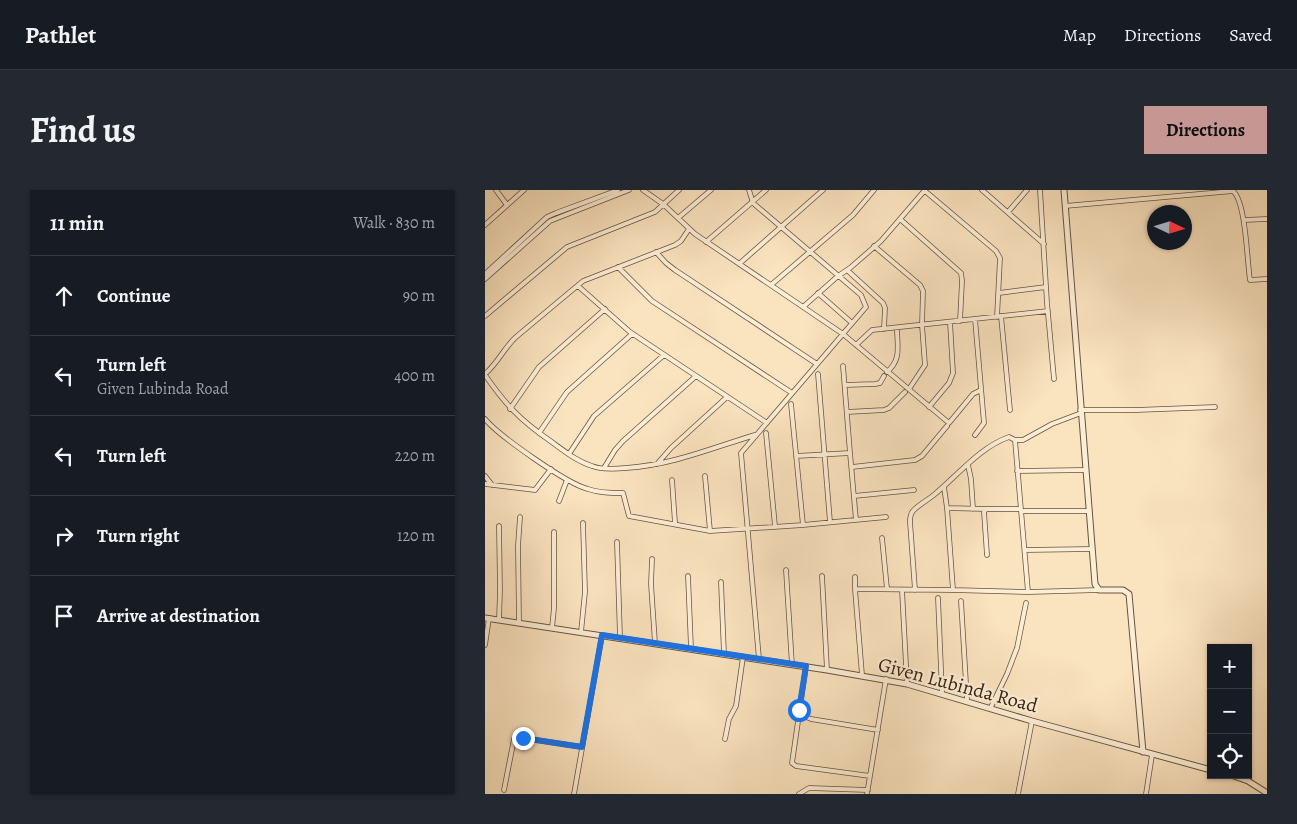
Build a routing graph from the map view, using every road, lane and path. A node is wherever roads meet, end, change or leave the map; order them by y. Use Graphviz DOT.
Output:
graph roads {
  1 [pos="496,190"];
  2 [pos="524,190"];
  3 [pos="618,190"];
  4 [pos="629,190"];
  5 [pos="643,190"];
  6 [pos="679,190"];
  7 [pos="711,190"];
  8 [pos="749,190"];
  9 [pos="766,190"];
  10 [pos="823,190"];
  11 [pos="874,190"];
  12 [pos="925,190"];
  13 [pos="982,190"];
  14 [pos="1027,190"];
  15 [pos="1040,190"];
  16 [pos="1064,190"];
  17 [pos="753,201"];
  18 [pos="507,204"];
  19 [pos="663,204"];
  20 [pos="1065,206"];
  21 [pos="1008,212"];
  22 [pos="678,218"];
  23 [pos="900,219"];
  24 [pos="1267,219"];
  25 [pos="1244,220"];
  26 [pos="485,225"];
  27 [pos="781,226"];
  28 [pos="689,229"];
  29 [pos="706,242"];
  30 [pos="1044,244"];
  31 [pos="874,246"];
  32 [pos="656,252"];
  33 [pos="811,252"];
  34 [pos="739,264"];
  35 [pos="618,267"];
  36 [pos="847,270"];
  37 [pos="485,274"];
  38 [pos="838,276"];
  39 [pos="1267,278"];
  40 [pos="485,280"];
  41 [pos="771,285"];
  42 [pos="578,286"];
  43 [pos="1046,287"];
  44 [pos="818,293"];
  45 [pos="999,293"];
  46 [pos="803,307"];
  47 [pos="605,309"];
  48 [pos="1048,311"];
  49 [pos="485,316"];
  50 [pos="999,317"];
  51 [pos="975,319"];
  52 [pos="960,321"];
  53 [pos="950,322"];
  54 [pos="852,323"];
  55 [pos="922,325"];
  56 [pos="897,328"];
  57 [pos="885,329"];
  58 [pos="633,334"];
  59 [pos="843,334"];
  60 [pos="856,345"];
  61 [pos="664,355"];
  62 [pos="817,364"];
  63 [pos="843,366"];
  64 [pos="485,374"];
  65 [pos="818,374"];
  66 [pos="886,374"];
  67 [pos="696,376"];
  68 [pos="1054,379"];
  69 [pos="845,385"];
  70 [pos="981,390"];
  71 [pos="907,391"];
  72 [pos="792,393"];
  73 [pos="727,397"];
  74 [pos="791,404"];
  75 [pos="929,406"];
  76 [pos="1215,407"];
  77 [pos="510,409"];
  78 [pos="1009,410"];
  79 [pos="847,412"];
  80 [pos="1080,412"];
  81 [pos="485,418"];
  82 [pos="767,423"];
  83 [pos="947,426"];
  84 [pos="539,433"];
  85 [pos="767,433"];
  86 [pos="758,434"];
  87 [pos="975,435"];
  88 [pos="1016,442"];
  89 [pos="850,453"];
  90 [pos="569,454"];
  91 [pos="823,454"];
  92 [pos="796,456"];
  93 [pos="657,464"];
  94 [pos="968,465"];
  95 [pos="852,467"];
  96 [pos="604,468"];
  97 [pos="551,469"];
  98 [pos="1017,470"];
  99 [pos="1085,470"];
  100 [pos="485,476"];
  101 [pos="705,476"];
  102 [pos="567,480"];
  103 [pos="671,480"];
  104 [pos="485,484"];
  105 [pos="492,485"];
  106 [pos="943,486"];
  107 [pos="914,490"];
  108 [pos="935,494"];
  109 [pos="854,496"];
  110 [pos="946,499"];
  111 [pos="559,501"];
  112 [pos="947,508"];
  113 [pos="973,509"];
  114 [pos="986,509"];
  115 [pos="1021,510"];
  116 [pos="1089,511"];
  117 [pos="520,517"];
  118 [pos="886,517"];
  119 [pos="856,520"];
  120 [pos="830,522"];
  121 [pos="583,523"];
  122 [pos="675,523"];
  123 [pos="803,525"];
  124 [pos="499,526"];
  125 [pos="775,526"];
  126 [pos="747,529"];
  127 [pos="710,531"];
  128 [pos="555,532"];
  129 [pos="882,538"];
  130 [pos="617,542"];
  131 [pos="1092,549"];
  132 [pos="1025,550"];
  133 [pos="987,555"];
  134 [pos="652,560"];
  135 [pos="786,570"];
  136 [pos="688,576"];
  137 [pos="822,576"];
  138 [pos="855,576"];
  139 [pos="721,582"];
  140 [pos="855,589"];
  141 [pos="887,589"];
  142 [pos="1096,589"];
  143 [pos="902,590"];
  144 [pos="915,590"];
  145 [pos="953,590"];
  146 [pos="1028,592"];
  147 [pos="938,598"];
  148 [pos="961,600"];
  149 [pos="1026,603"];
  150 [pos="487,618"];
  151 [pos="499,619"];
  152 [pos="519,622"];
  153 [pos="551,628"];
  154 [pos="581,632"];
  155 [pos="602,635"];
  156 [pos="621,638"];
  157 [pos="655,643"];
  158 [pos="485,645"];
  159 [pos="691,648"];
  160 [pos="724,654"];
  161 [pos="743,657"];
  162 [pos="759,659"];
  163 [pos="792,665"];
  164 [pos="806,666"];
  165 [pos="827,670"];
  166 [pos="862,675"];
  167 [pos="885,679"];
  168 [pos="907,684"];
  169 [pos="942,693"];
  170 [pos="967,700"];
  171 [pos="991,707"];
  172 [pos="799,714"];
  173 [pos="1032,721"];
  174 [pos="878,730"];
  175 [pos="725,739"];
  176 [pos="582,747"];
  177 [pos="1143,752"];
  178 [pos="1152,755"];
  179 [pos="1207,769"];
  180 [pos="870,776"];
  181 [pos="1242,779"];
  182 [pos="504,790"];
  183 [pos="868,792"];
  184 [pos="1267,793"];
  185 [pos="573,794"];
  186 [pos="799,794"];
  187 [pos="1018,794"];
  188 [pos="1146,794"];
  1 -- 18 [label="street"];
  2 -- 18 [label="street"];
  3 -- 37 [label="street"];
  4 -- 40 [label="street"];
  5 -- 19 [label="street"];
  6 -- 19 [label="street"];
  7 -- 22 [label="street"];
  8 -- 17 [label="street"];
  9 -- 17 [label="street"];
  10 -- 27 [label="street"];
  11 -- 33 [label="street"];
  12 -- 23 [label="street"];
  12 -- 45 [label="street"];
  13 -- 21 [label="street"];
  14 -- 21 [label="street"];
  15 -- 30 [label="street"];
  16 -- 20 [label="street"];
  17 -- 27 [label="street"];
  17 -- 29 [label="street"];
  18 -- 26 [label="street"];
  19 -- 22 [label="street"];
  19 -- 49 [label="street"];
  20 -- 25 [label="street"];
  20 -- 80 [label="street"];
  21 -- 30 [label="street"];
  22 -- 28 [label="street"];
  23 -- 31 [label="street"];
  23 -- 52 [label="street"];
  24 -- 25 [label="street"];
  25 -- 39 [label="street"];
  27 -- 33 [label="street"];
  27 -- 34 [label="street"];
  28 -- 29 [label="street"];
  28 -- 32 [label="street"];
  29 -- 34 [label="street"];
  30 -- 43 [label="street"];
  31 -- 36 [label="street"];
  31 -- 55 [label="street"];
  32 -- 35 [label="street"];
  32 -- 62 [label="street"];
  33 -- 38 [label="street"];
  33 -- 41 [label="street"];
  34 -- 41 [label="street"];
  35 -- 42 [label="street"];
  35 -- 72 [label="street"];
  36 -- 38 [label="street"];
  36 -- 57 [label="street"];
  38 -- 44 [label="street"];
  38 -- 54 [label="street"];
  41 -- 46 [label="street"];
  42 -- 47 [label="street"];
  42 -- 64 [label="street"];
  43 -- 45 [label="street"];
  43 -- 48 [label="street"];
  44 -- 46 [label="street"];
  44 -- 54 [label="street"];
  45 -- 50 [label="street"];
  46 -- 59 [label="street"];
  47 -- 58 [label="street"];
  47 -- 77 [label="street"];
  48 -- 50 [label="street"];
  48 -- 68 [label="street"];
  50 -- 51 [label="street"];
  50 -- 78 [label="street"];
  51 -- 52 [label="street"];
  51 -- 70 [label="street"];
  52 -- 53 [label="street"];
  53 -- 55 [label="street"];
  53 -- 75 [label="street"];
  54 -- 59 [label="street"];
  55 -- 56 [label="street"];
  55 -- 71 [label="street"];
  56 -- 57 [label="street"];
  56 -- 66 [label="street"];
  57 -- 60 [label="street"];
  58 -- 61 [label="street"];
  58 -- 84 [label="street"];
  59 -- 60 [label="street"];
  59 -- 62 [label="street"];
  60 -- 66 [label="street"];
  61 -- 67 [label="street"];
  61 -- 90 [label="street"];
  62 -- 72 [label="street"];
  63 -- 69 [label="street"];
  64 -- 77 [label="street"];
  65 -- 91 [label="street"];
  66 -- 69 [label="street"];
  66 -- 71 [label="street"];
  67 -- 73 [label="street"];
  67 -- 96 [label="street"];
  69 -- 79 [label="street"];
  70 -- 75 [label="street"];
  70 -- 87 [label="street"];
  71 -- 75 [label="street"];
  71 -- 79 [label="street"];
  72 -- 82 [label="street"];
  73 -- 82 [label="street"];
  73 -- 93 [label="street"];
  74 -- 92 [label="street"];
  76 -- 80 [label="street"];
  77 -- 84 [label="street"];
  79 -- 89 [label="street"];
  80 -- 88 [label="street"];
  80 -- 99 [label="street"];
  81 -- 97 [label="street"];
  82 -- 86 [label="street"];
  83 -- 95 [label="street"];
  84 -- 90 [label="street"];
  85 -- 125 [label="street"];
  86 -- 93 [label="street"];
  86 -- 126 [label="street"];
  88 -- 94 [label="street"];
  88 -- 98 [label="street"];
  89 -- 91 [label="street"];
  89 -- 95 [label="street"];
  90 -- 96 [label="street"];
  91 -- 92 [label="street"];
  91 -- 120 [label="street"];
  92 -- 123 [label="street"];
  93 -- 96 [label="street"];
  94 -- 106 [label="street"];
  94 -- 113 [label="street"];
  95 -- 109 [label="street"];
  97 -- 102 [label="street"];
  97 -- 105 [label="street"];
  98 -- 99 [label="street"];
  98 -- 115 [label="street"];
  99 -- 116 [label="street"];
  100 -- 105 [label="street"];
  101 -- 127 [label="street"];
  102 -- 111 [label="street"];
  102 -- 122 [label="street"];
  103 -- 122 [label="street"];
  104 -- 105 [label="street"];
  106 -- 108 [label="street"];
  106 -- 110 [label="street"];
  107 -- 109 [label="street"];
  108 -- 110 [label="street"];
  108 -- 144 [label="street"];
  109 -- 119 [label="street"];
  110 -- 112 [label="street"];
  112 -- 113 [label="street"];
  112 -- 145 [label="street"];
  113 -- 114 [label="street"];
  114 -- 115 [label="street"];
  114 -- 133 [label="street"];
  115 -- 116 [label="street"];
  115 -- 132 [label="street"];
  116 -- 131 [label="street"];
  117 -- 152 [label="street"];
  118 -- 119 [label="street"];
  119 -- 120 [label="street"];
  120 -- 123 [label="street"];
  121 -- 154 [label="street"];
  122 -- 127 [label="street"];
  123 -- 125 [label="street"];
  124 -- 151 [label="street"];
  125 -- 126 [label="street"];
  126 -- 127 [label="street"];
  126 -- 162 [label="street"];
  128 -- 153 [label="street"];
  129 -- 141 [label="street"];
  130 -- 156 [label="street"];
  131 -- 132 [label="street"];
  131 -- 142 [label="street"];
  132 -- 146 [label="street"];
  134 -- 157 [label="street"];
  135 -- 163 [label="street"];
  136 -- 159 [label="street"];
  137 -- 165 [label="street"];
  138 -- 140 [label="street"];
  139 -- 160 [label="street"];
  140 -- 141 [label="street"];
  140 -- 166 [label="street"];
  141 -- 143 [label="street"];
  142 -- 146 [label="street"];
  142 -- 177 [label="street"];
  143 -- 144 [label="street"];
  143 -- 168 [label="street"];
  144 -- 145 [label="street"];
  145 -- 146 [label="street"];
  147 -- 169 [label="street"];
  148 -- 170 [label="street"];
  149 -- 171 [label="street"];
  150 -- 151 [label="street, Given Lubinda Road"];
  150 -- 158 [label="street"];
  151 -- 152 [label="street, Given Lubinda Road"];
  152 -- 153 [label="street, Given Lubinda Road"];
  153 -- 154 [label="street, Given Lubinda Road"];
  154 -- 155 [label="street, Given Lubinda Road"];
  155 -- 156 [label="street, Given Lubinda Road"];
  155 -- 176 [label="street"];
  156 -- 157 [label="street, Given Lubinda Road"];
  157 -- 159 [label="street, Given Lubinda Road"];
  159 -- 160 [label="street, Given Lubinda Road"];
  160 -- 161 [label="street, Given Lubinda Road"];
  161 -- 162 [label="street, Given Lubinda Road"];
  161 -- 175 [label="street"];
  162 -- 163 [label="street, Given Lubinda Road"];
  163 -- 164 [label="street, Given Lubinda Road"];
  164 -- 165 [label="street, Given Lubinda Road"];
  164 -- 172 [label="street"];
  165 -- 166 [label="street, Given Lubinda Road"];
  166 -- 167 [label="street, Given Lubinda Road"];
  167 -- 168 [label="street, Given Lubinda Road"];
  167 -- 174 [label="street"];
  168 -- 169 [label="street, Given Lubinda Road"];
  169 -- 170 [label="street, Given Lubinda Road"];
  170 -- 171 [label="street, Given Lubinda Road"];
  171 -- 173 [label="street, Given Lubinda Road"];
  172 -- 174 [label="street"];
  172 -- 180 [label="street"];
  173 -- 177 [label="street, Given Lubinda Road"];
  173 -- 187 [label="street"];
  174 -- 180 [label="street"];
  176 -- 182 [label="street"];
  176 -- 185 [label="street"];
  177 -- 178 [label="street, Given Lubinda Road"];
  178 -- 179 [label="street, Given Lubinda Road"];
  178 -- 188 [label="street"];
  180 -- 183 [label="street"];
  181 -- 184 [label="street"];
  183 -- 186 [label="street"];
}
